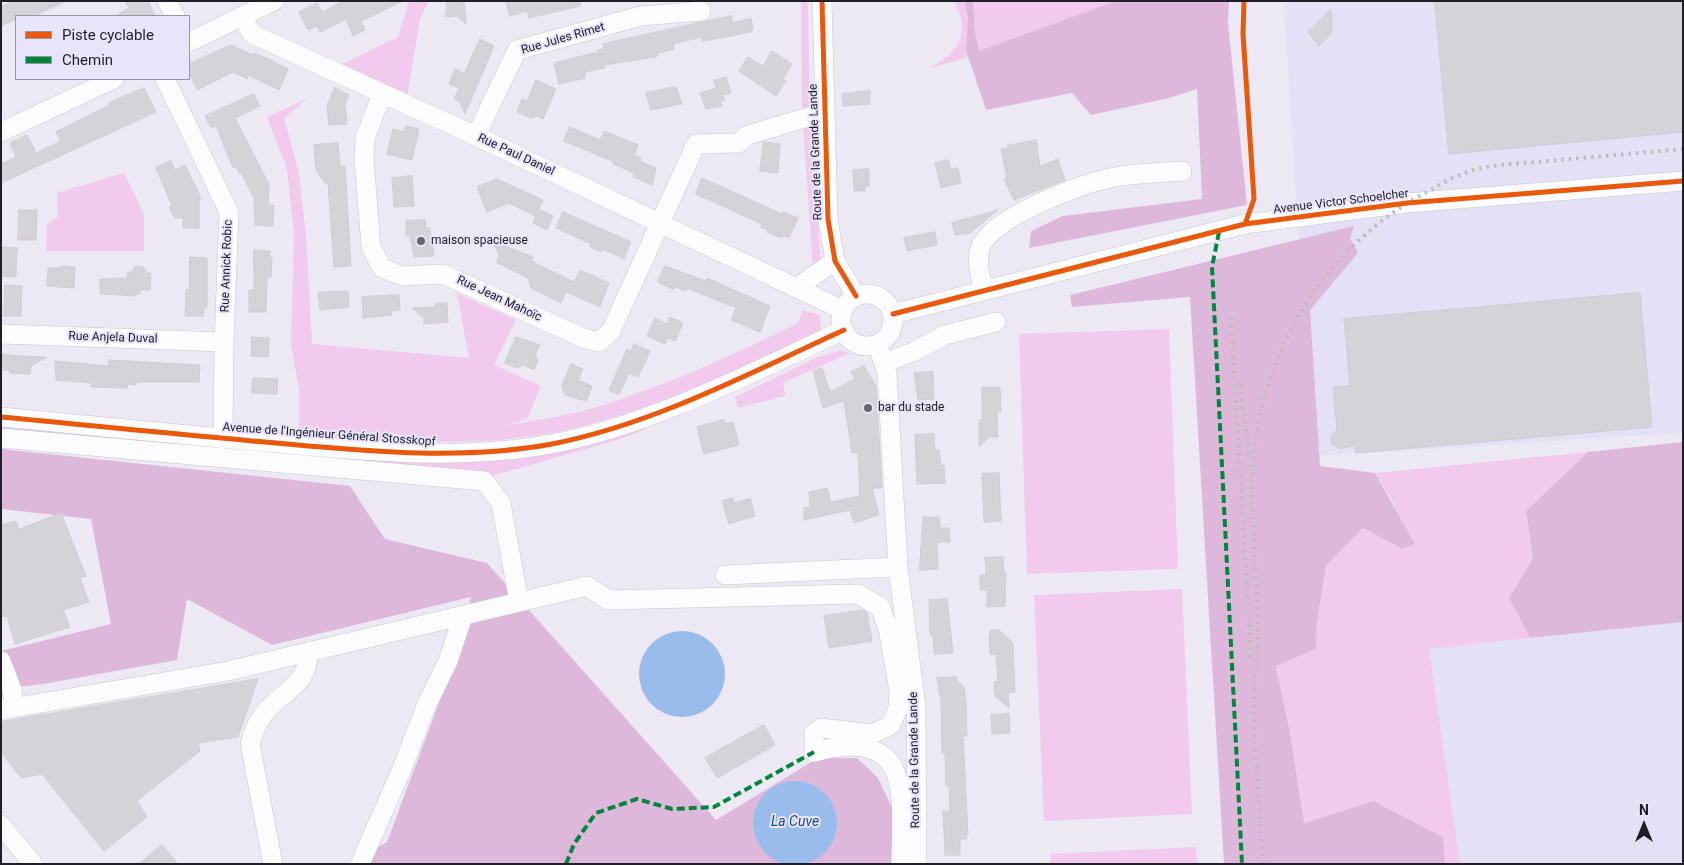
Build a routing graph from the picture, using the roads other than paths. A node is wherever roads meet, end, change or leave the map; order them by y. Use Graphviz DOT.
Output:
graph roads {
  1 [pos="167,1"];
  2 [pos="274,1"];
  3 [pos="822,1"];
  4 [pos="641,9"];
  5 [pos="701,10"];
  6 [pos="174,15"];
  7 [pos="242,17"];
  8 [pos="190,42"];
  9 [pos="112,80"];
  10 [pos="165,80"];
  11 [pos="382,94"];
  12 [pos="825,112"];
  13 [pos="1,132"];
  14 [pos="476,136"];
  15 [pos="1182,170"];
  16 [pos="1683,180"];
  17 [pos="659,223"];
  18 [pos="835,262"];
  19 [pos="796,288"];
  20 [pos="984,289"];
  21 [pos="850,303"];
  22 [pos="893,314"];
  23 [pos="996,322"];
  24 [pos="844,330"];
  25 [pos="1,334"];
  26 [pos="224,342"];
  27 [pos="877,344"];
  28 [pos="884,363"];
  29 [pos="1,416"];
  30 [pos="1,438"];
  31 [pos="223,438"];
  32 [pos="898,567"];
  33 [pos="725,575"];
  34 [pos="520,602"];
  35 [pos="463,616"];
  36 [pos="308,653"];
  37 [pos="1,661"];
  38 [pos="8,709"];
  39 [pos="1,825"];
  40 [pos="33,864"];
  41 [pos="273,864"];
  42 [pos="360,864"];
  43 [pos="901,864"];
  44 [pos="917,864"];
  1 -- 6 [label="street"];
  2 -- 7 [label="street"];
  3 -- 12 [label="street, Route de la Grande Lande"];
  4 -- 5 [label="street, Rue Jules Rimet"];
  4 -- 14 [label="street, Rue Jules Rimet"];
  7 -- 8 [label="street"];
  7 -- 11 [label="street, Rue Paul Daniel"];
  9 -- 13 [label="street"];
  10 -- 26 [label="street, Rue Annick Robic"];
  11 -- 14 [label="street, Rue Paul Daniel"];
  11 -- 17 [label="street, Rue Jean Mahoïc"];
  12 -- 17 [label="street"];
  12 -- 18 [label="street, Route de la Grande Lande"];
  14 -- 17 [label="street, Rue Paul Daniel"];
  15 -- 20 [label="street"];
  16 -- 20 [label="street, Avenue Victor Schoelcher"];
  17 -- 19 [label="street, Rue Paul Daniel"];
  18 -- 19 [label="street"];
  18 -- 21 [label="street, Route de la Grande Lande"];
  19 -- 21 [label="street, Rue Paul Daniel"];
  20 -- 22 [label="street, Avenue Victor Schoelcher"];
  21 -- 22 [label="street"];
  21 -- 24 [label="street"];
  22 -- 27 [label="street"];
  23 -- 28 [label="street"];
  24 -- 27 [label="street"];
  24 -- 31 [label="street, Avenue de l'Ingénieur Général Stosskopf"];
  25 -- 26 [label="street, Rue Anjela Duval"];
  26 -- 31 [label="street, Rue Annick Robic"];
  27 -- 28 [label="street, Route de la Grande Lande"];
  28 -- 32 [label="street, Route de la Grande Lande"];
  29 -- 31 [label="street, Avenue de l'Ingénieur Général Stosskopf"];
  30 -- 34 [label="street"];
  32 -- 33 [label="street"];
  32 -- 44 [label="street, Route de la Grande Lande"];
  34 -- 35 [label="street"];
  34 -- 43 [label="street"];
  35 -- 36 [label="street"];
  35 -- 42 [label="street"];
  36 -- 38 [label="street"];
  36 -- 41 [label="street"];
  37 -- 38 [label="street"];
  39 -- 40 [label="street"];
}
